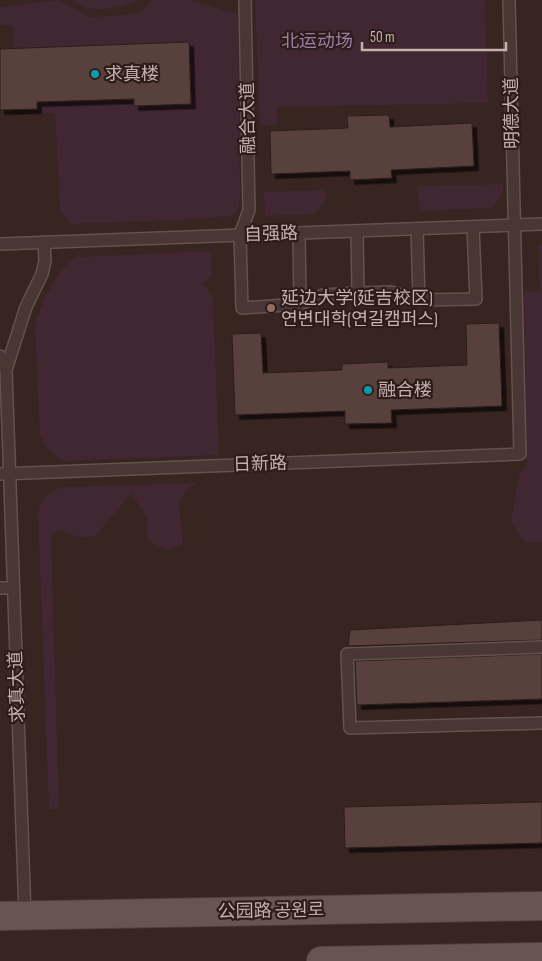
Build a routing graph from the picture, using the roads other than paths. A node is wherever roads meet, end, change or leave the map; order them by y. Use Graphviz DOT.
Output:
graph roads {
  1 [pos="245,0"];
  2 [pos="509,0"];
  3 [pos="542,224"];
  4 [pos="514,226"];
  5 [pos="473,228"];
  6 [pos="417,229"];
  7 [pos="357,232"];
  8 [pos="299,233"];
  9 [pos="240,235"];
  10 [pos="44,242"];
  11 [pos="0,244"];
  12 [pos="358,293"];
  13 [pos="419,300"];
  14 [pos="300,304"];
  15 [pos="0,356"];
  16 [pos="6,370"];
  17 [pos="520,454"];
  18 [pos="4,474"];
  19 [pos="0,588"];
  20 [pos="13,588"];
  21 [pos="542,647"];
  22 [pos="542,723"];
  23 [pos="542,906"];
  24 [pos="13,916"];
  25 [pos="542,957"];
  26 [pos="321,961"];
  1 -- 9 [label="lane, 融合大道"];
  2 -- 4 [label="lane, 明德大道"];
  3 -- 4 [label="lane, 自强路"];
  4 -- 5 [label="lane, 自强路"];
  4 -- 17 [label="lane, 明德大道"];
  5 -- 6 [label="lane, 自强路"];
  5 -- 13 [label="lane"];
  6 -- 7 [label="lane, 自强路"];
  6 -- 13 [label="lane"];
  7 -- 8 [label="lane, 自强路"];
  7 -- 12 [label="lane"];
  8 -- 9 [label="lane, 自强路"];
  8 -- 14 [label="lane"];
  9 -- 10 [label="lane, 自强路"];
  9 -- 14 [label="lane"];
  10 -- 11 [label="lane, 自强路"];
  10 -- 16 [label="lane"];
  12 -- 13 [label="lane"];
  12 -- 14 [label="lane"];
  15 -- 16 [label="lane"];
  16 -- 18 [label="lane, 求真大道"];
  17 -- 18 [label="lane, 日新路"];
  18 -- 20 [label="lane, 求真大道"];
  19 -- 20 [label="lane"];
  20 -- 24 [label="lane, 求真大道"];
  21 -- 22 [label="lane"];
  23 -- 24 [label="main road, 公园路 공원로"];
  25 -- 26 [label="main road"];
}
